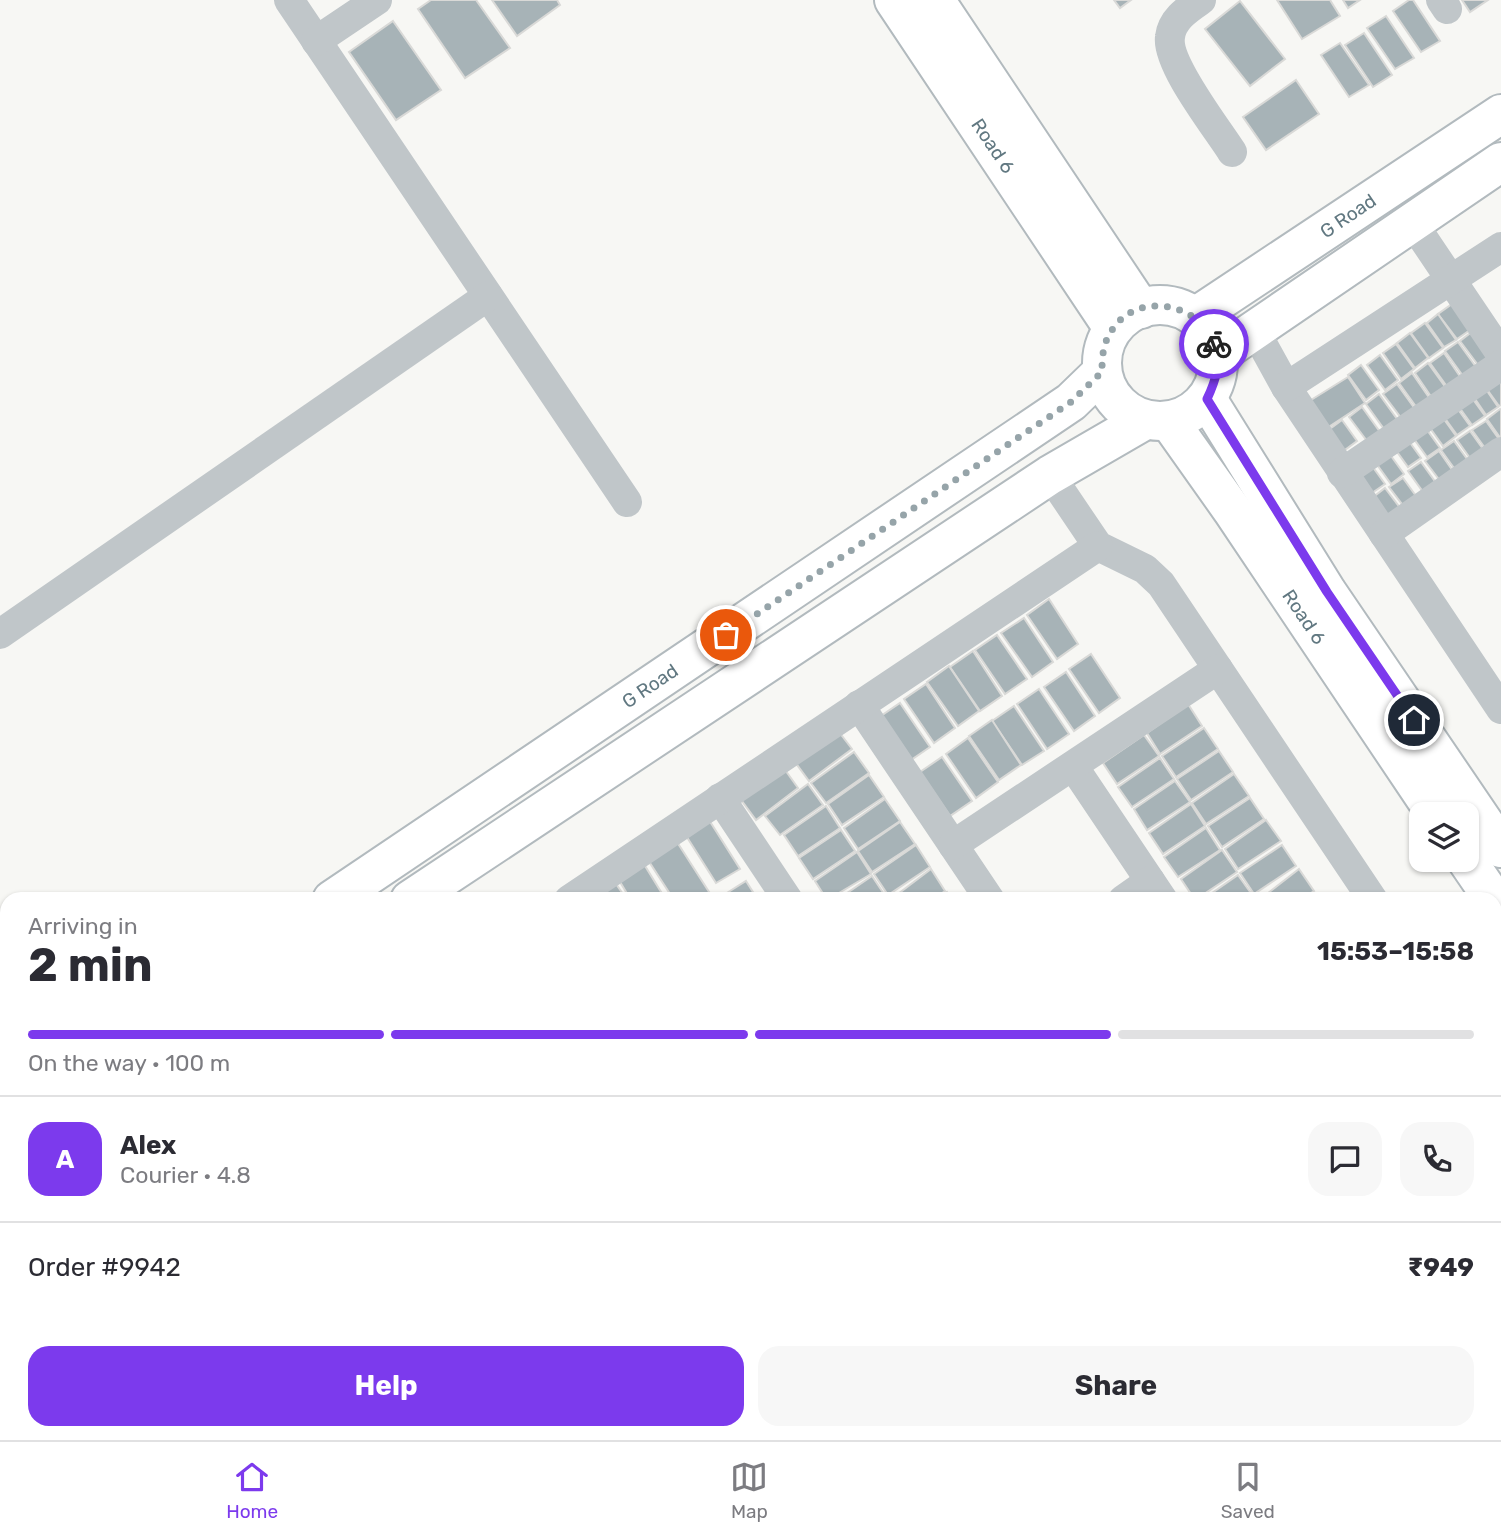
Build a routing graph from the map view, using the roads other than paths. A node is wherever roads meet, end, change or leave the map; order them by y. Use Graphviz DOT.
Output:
graph roads {
  1 [pos="289,0"];
  2 [pos="377,0"];
  3 [pos="894,0"];
  4 [pos="935,0"];
  5 [pos="1201,0"];
  6 [pos="316,41"];
  7 [pos="1501,114"];
  8 [pos="1232,152"];
  9 [pos="1501,162"];
  10 [pos="1412,222"];
  11 [pos="1501,247"];
  12 [pos="1451,280"];
  13 [pos="488,296"];
  14 [pos="1195,317"];
  15 [pos="1127,318"];
  16 [pos="1254,329"];
  17 [pos="1218,355"];
  18 [pos="1501,355"];
  19 [pos="1501,365"];
  20 [pos="1102,372"];
  21 [pos="1286,387"];
  22 [pos="1207,399"];
  23 [pos="1157,421"];
  24 [pos="1501,452"];
  25 [pos="1342,473"];
  26 [pos="1050,475"];
  27 [pos="627,502"];
  28 [pos="1384,534"];
  29 [pos="1098,546"];
  30 [pos="0,634"];
  31 [pos="1218,669"];
  32 [pos="1495,690"];
  33 [pos="859,705"];
  34 [pos="1073,766"];
  35 [pos="720,798"];
  36 [pos="1428,802"];
  37 [pos="953,845"];
  38 [pos="1501,848"];
  39 [pos="1475,872"];
  40 [pos="1157,890"];
  41 [pos="344,892"];
  42 [pos="422,892"];
  43 [pos="581,892"];
  44 [pos="783,892"];
  45 [pos="985,892"];
  46 [pos="1368,892"];
  47 [pos="1489,892"];
  1 -- 6 [label="street"];
  2 -- 6 [label="street"];
  3 -- 15 [label="street, Road 6"];
  4 -- 15 [label="street, Road 6"];
  5 -- 8 [label="street"];
  6 -- 13 [label="street"];
  7 -- 14 [label="street, G Road"];
  9 -- 10 [label="street"];
  10 -- 12 [label="street"];
  10 -- 16 [label="street"];
  11 -- 12 [label="street"];
  12 -- 18 [label="street"];
  12 -- 21 [label="street"];
  13 -- 27 [label="street"];
  13 -- 30 [label="street"];
  14 -- 15 [label="street"];
  14 -- 17 [label="street"];
  15 -- 20 [label="street"];
  16 -- 17 [label="street"];
  16 -- 21 [label="street"];
  17 -- 22 [label="street"];
  19 -- 25 [label="street"];
  20 -- 23 [label="street"];
  20 -- 41 [label="street, G Road"];
  21 -- 25 [label="street"];
  22 -- 23 [label="street"];
  22 -- 38 [label="street, Road 6"];
  23 -- 26 [label="street"];
  23 -- 36 [label="street, Road 6"];
  24 -- 28 [label="street"];
  25 -- 28 [label="street"];
  26 -- 29 [label="street"];
  26 -- 42 [label="street"];
  28 -- 32 [label="street"];
  29 -- 31 [label="street"];
  29 -- 33 [label="street"];
  31 -- 34 [label="street"];
  31 -- 46 [label="street"];
  33 -- 35 [label="street"];
  33 -- 37 [label="street"];
  34 -- 37 [label="street"];
  34 -- 40 [label="street"];
  35 -- 43 [label="street"];
  35 -- 44 [label="street"];
  37 -- 45 [label="street"];
  39 -- 47 [label="street"];
}
